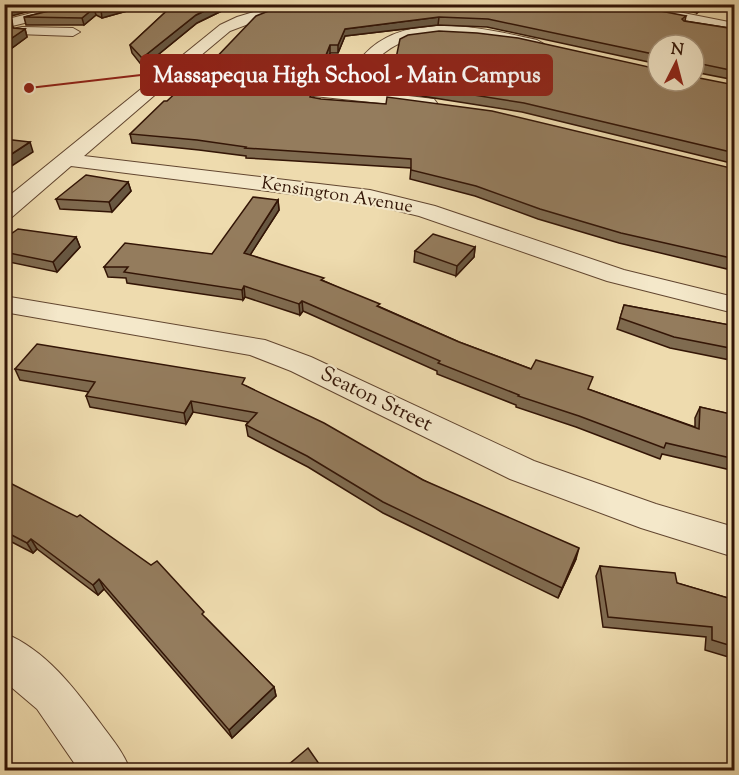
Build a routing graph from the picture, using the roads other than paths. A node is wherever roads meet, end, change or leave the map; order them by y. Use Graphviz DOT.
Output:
graph roads {
  1 [pos="85,4"];
  2 [pos="296,4"];
  3 [pos="615,4"];
  4 [pos="732,23"];
  5 [pos="4,24"];
  6 [pos="4,31"];
  7 [pos="74,32"];
  8 [pos="555,48"];
  9 [pos="169,76"];
  10 [pos="346,94"];
  11 [pos="448,106"];
  12 [pos="70,160"];
  13 [pos="4,212"];
  14 [pos="4,304"];
  15 [pos="735,305"];
  16 [pos="735,542"];
  17 [pos="4,653"];
  18 [pos="107,771"];
  1 -- 5 [label="street"];
  2 -- 9 [label="street"];
  3 -- 4 [label="street"];
  6 -- 7 [label="street"];
  8 -- 10 [label="street"];
  9 -- 10 [label="street"];
  9 -- 12 [label="street"];
  10 -- 11 [label="street"];
  12 -- 13 [label="street"];
  12 -- 15 [label="street, Kensington Avenue"];
  14 -- 16 [label="street, Seaton Street"];
  17 -- 18 [label="street"];
}
